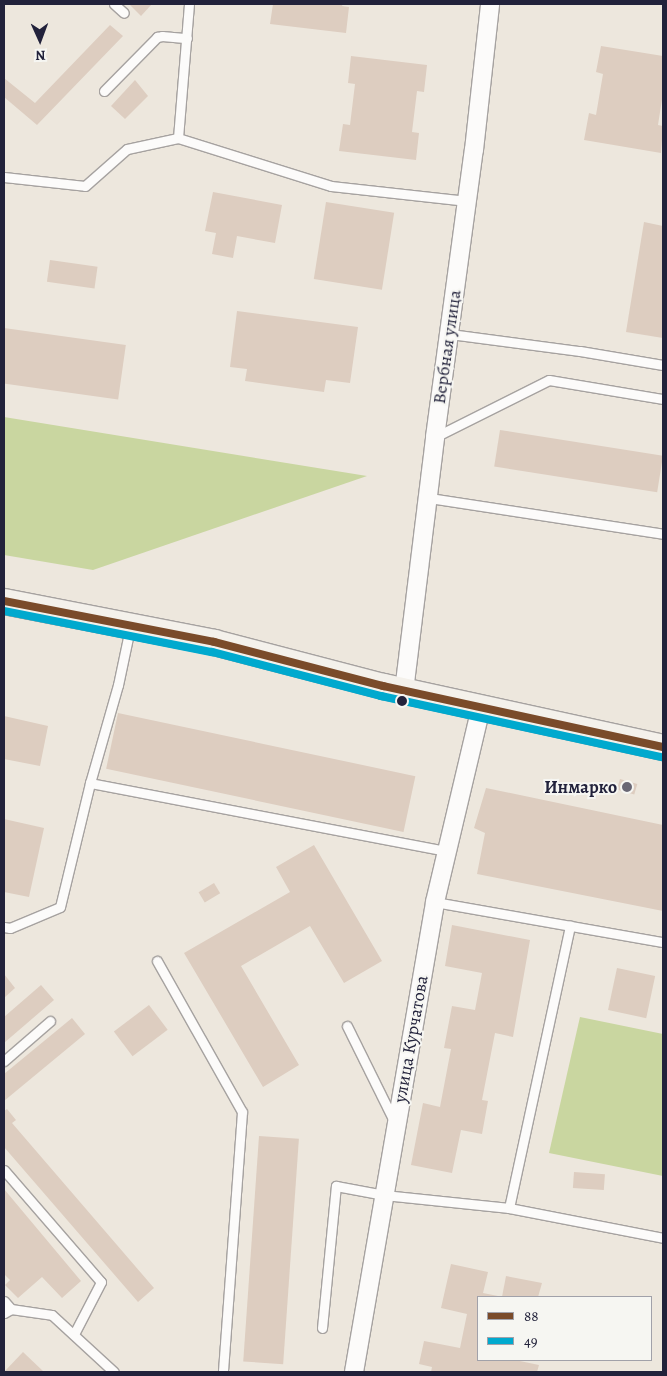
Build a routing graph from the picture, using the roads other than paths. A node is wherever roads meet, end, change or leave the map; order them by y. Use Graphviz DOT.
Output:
graph roads {
  1 [pos="114,4"];
  2 [pos="189,4"];
  3 [pos="490,4"];
  4 [pos="124,13"];
  5 [pos="187,38"];
  6 [pos="104,91"];
  7 [pos="178,138"];
  8 [pos="4,177"];
  9 [pos="467,201"];
  10 [pos="450,334"];
  11 [pos="663,365"];
  12 [pos="663,399"];
  13 [pos="435,437"];
  14 [pos="428,498"];
  15 [pos="663,534"];
  16 [pos="4,601"];
  17 [pos="130,625"];
  18 [pos="404,691"];
  19 [pos="481,708"];
  20 [pos="663,747"];
  21 [pos="90,783"];
  22 [pos="448,851"];
  23 [pos="435,902"];
  24 [pos="4,926"];
  25 [pos="570,926"];
  26 [pos="663,942"];
  27 [pos="157,962"];
  28 [pos="50,1021"];
  29 [pos="347,1026"];
  30 [pos="4,1061"];
  31 [pos="396,1126"];
  32 [pos="4,1170"];
  33 [pos="384,1195"];
  34 [pos="509,1208"];
  35 [pos="663,1238"];
  36 [pos="4,1301"];
  37 [pos="7,1311"];
  38 [pos="322,1328"];
  39 [pos="74,1334"];
  40 [pos="114,1372"];
  41 [pos="223,1372"];
  42 [pos="354,1372"];
  1 -- 4 [label="lane"];
  2 -- 5 [label="lane"];
  3 -- 9 [label="street, Вербная улица"];
  5 -- 6 [label="lane"];
  5 -- 7 [label="lane"];
  7 -- 8 [label="lane"];
  7 -- 9 [label="lane"];
  9 -- 10 [label="street, Вербная улица"];
  10 -- 11 [label="lane"];
  10 -- 13 [label="street, Вербная улица"];
  12 -- 13 [label="lane"];
  13 -- 14 [label="street, Вербная улица"];
  14 -- 15 [label="lane"];
  14 -- 18 [label="street, Вербная улица"];
  16 -- 17 [label="main road"];
  17 -- 18 [label="main road"];
  17 -- 21 [label="lane"];
  18 -- 19 [label="main road"];
  19 -- 20 [label="main road"];
  19 -- 22 [label="street, улица Курчатова"];
  21 -- 22 [label="lane"];
  21 -- 24 [label="lane"];
  22 -- 23 [label="street, улица Курчатова"];
  23 -- 25 [label="lane"];
  23 -- 31 [label="street, улица Курчатова"];
  25 -- 26 [label="lane"];
  25 -- 34 [label="lane"];
  27 -- 41 [label="lane"];
  28 -- 30 [label="lane"];
  29 -- 31 [label="lane"];
  31 -- 33 [label="street, улица Курчатова"];
  32 -- 39 [label="lane"];
  33 -- 34 [label="lane"];
  33 -- 38 [label="lane"];
  33 -- 42 [label="street, улица Курчатова"];
  34 -- 35 [label="lane"];
  36 -- 37 [label="lane"];
  37 -- 39 [label="lane"];
  39 -- 40 [label="lane"];
}
